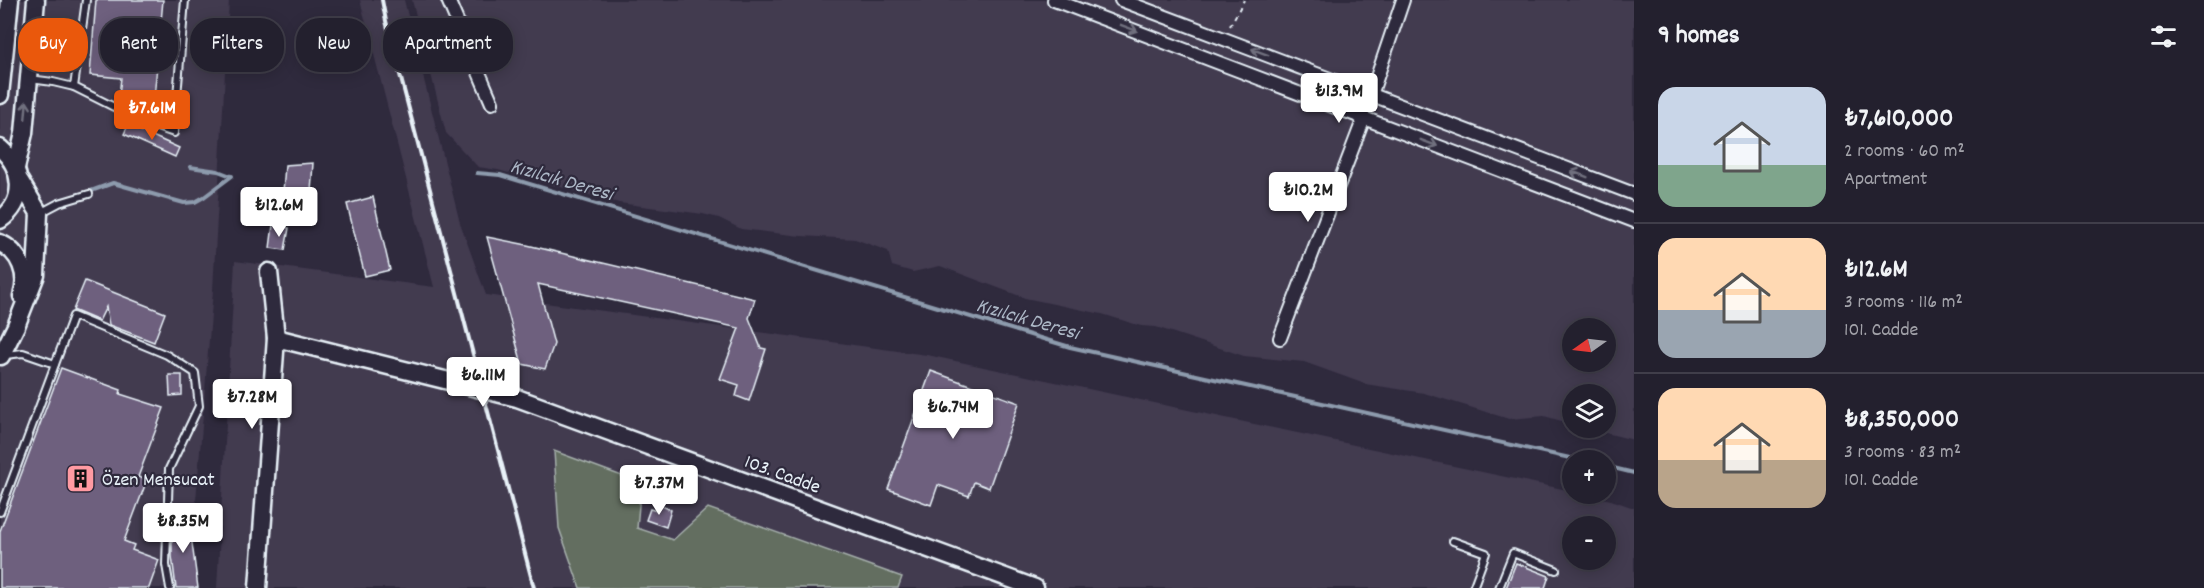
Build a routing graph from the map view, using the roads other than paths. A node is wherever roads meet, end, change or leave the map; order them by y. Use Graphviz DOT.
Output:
graph roads {
  1 [pos="10,0"];
  2 [pos="36,0"];
  3 [pos="86,0"];
  4 [pos="185,0"];
  5 [pos="448,0"];
  6 [pos="1054,0"];
  7 [pos="1121,0"];
  8 [pos="1403,0"];
  9 [pos="29,79"];
  10 [pos="74,87"];
  11 [pos="0,95"];
  12 [pos="1371,95"];
  13 [pos="492,103"];
  14 [pos="1364,118"];
  15 [pos="0,148"];
  16 [pos="18,175"];
  17 [pos="89,194"];
  18 [pos="1634,194"];
  19 [pos="39,213"];
  20 [pos="0,220"];
  21 [pos="1634,220"];
  22 [pos="3,244"];
  23 [pos="38,257"];
  24 [pos="269,272"];
  25 [pos="276,338"];
  26 [pos="1280,338"];
  27 [pos="1,357"];
  28 [pos="55,364"];
  29 [pos="0,512"];
  30 [pos="1453,541"];
  31 [pos="1556,570"];
  32 [pos="170,588"];
  33 [pos="258,588"];
  34 [pos="1035,588"];
  35 [pos="1473,588"];
  36 [pos="1499,588"];
  1 -- 11 [label="street"];
  2 -- 9 [label="street"];
  3 -- 10 [label="lane"];
  4 -- 10 [label="lane"];
  5 -- 13 [label="street"];
  6 -- 14 [label="street, one-way"];
  12 -- 7 [label="street, one-way"];
  8 -- 12 [label="street"];
  9 -- 10 [label="lane"];
  16 -- 9 [label="street, one-way"];
  18 -- 12 [label="street, one-way"];
  14 -- 21 [label="street, one-way"];
  14 -- 26 [label="street"];
  15 -- 16 [label="street"];
  16 -- 19 [label="street"];
  16 -- 20 [label="street"];
  17 -- 19 [label="lane"];
  19 -- 23 [label="street"];
  22 -- 23 [label="street"];
  22 -- 27 [label="street"];
  23 -- 27 [label="street"];
  24 -- 25 [label="street"];
  25 -- 33 [label="street"];
  25 -- 34 [label="street, 103. Cadde"];
  27 -- 28 [label="lane"];
  28 -- 29 [label="lane"];
  28 -- 32 [label="lane"];
  30 -- 35 [label="lane"];
  31 -- 36 [label="lane"];
}
